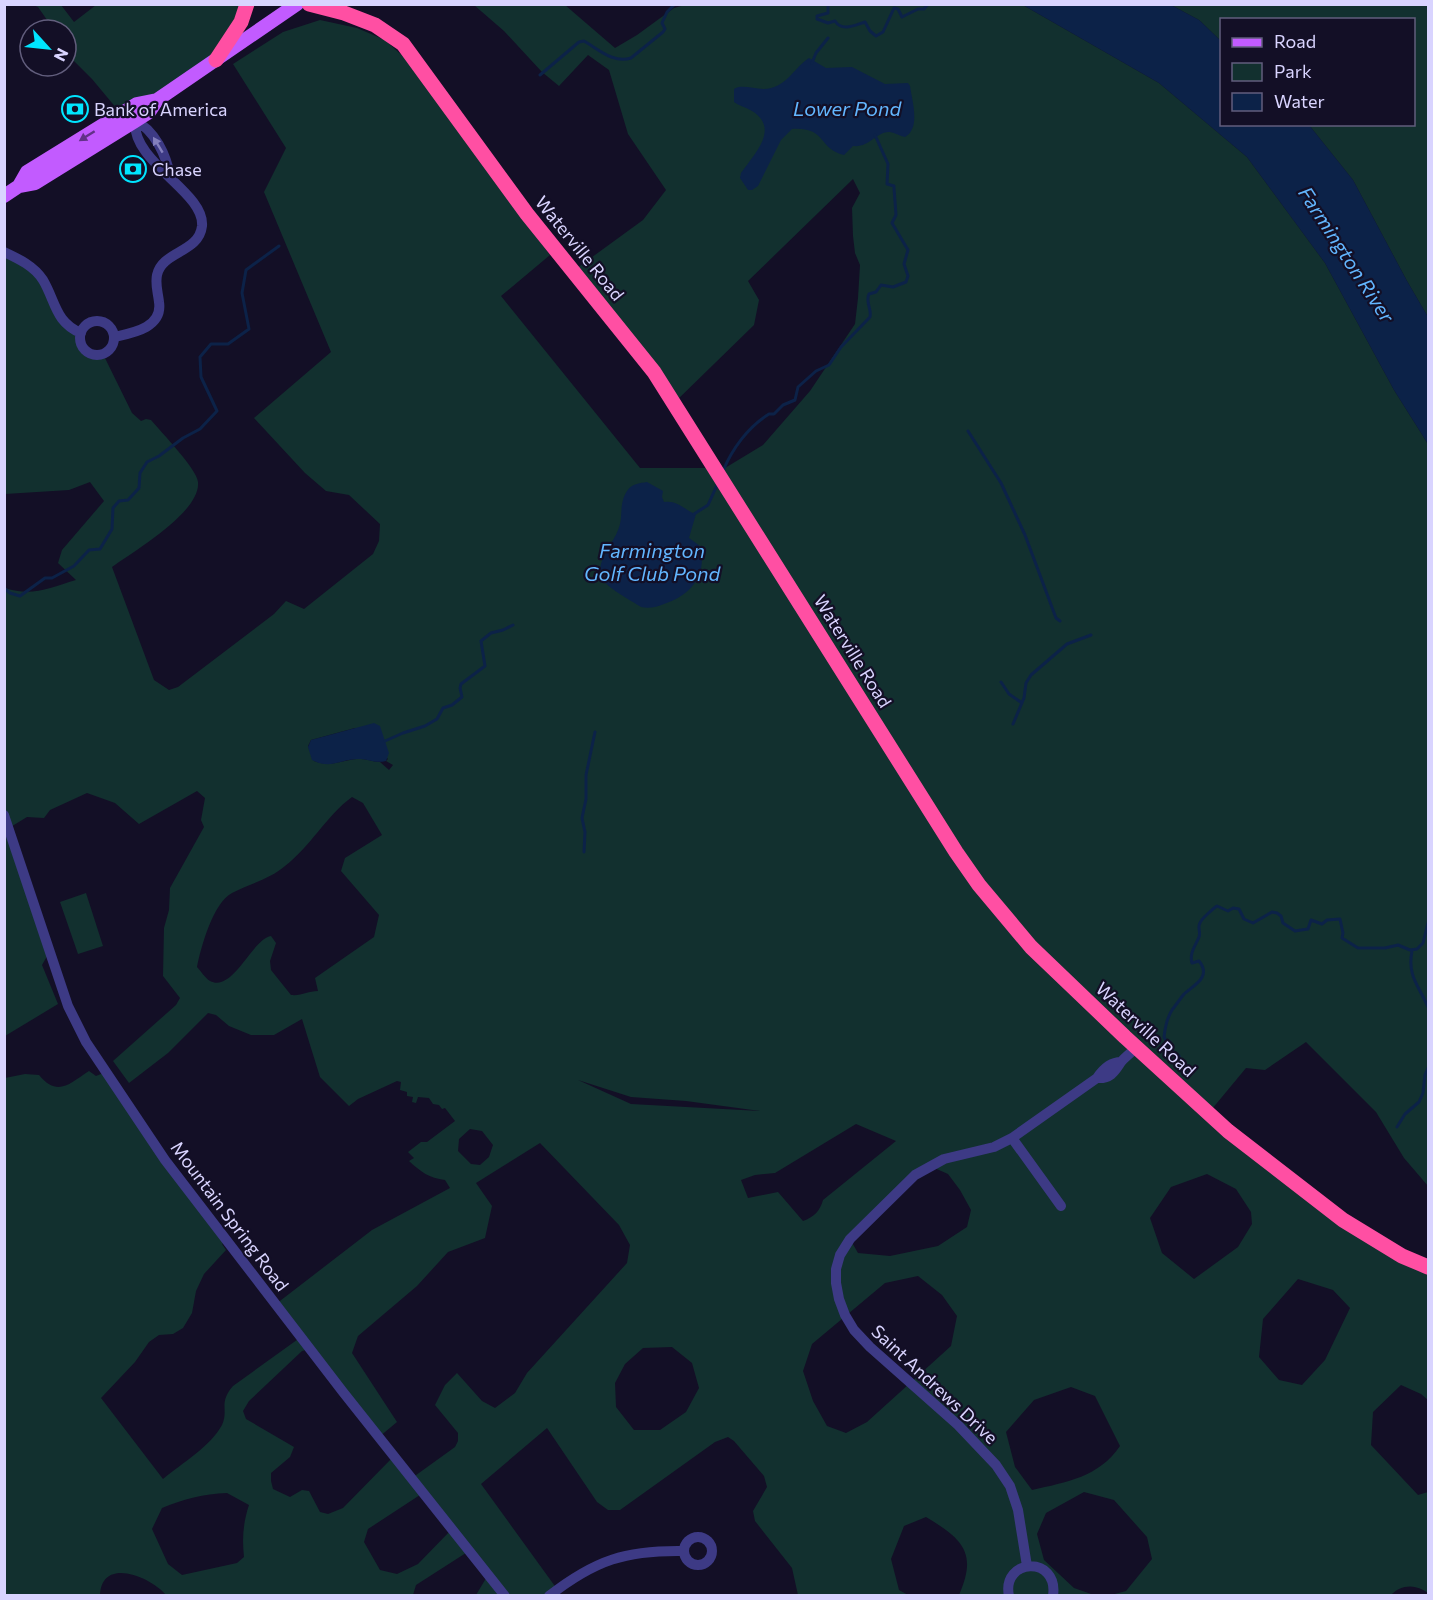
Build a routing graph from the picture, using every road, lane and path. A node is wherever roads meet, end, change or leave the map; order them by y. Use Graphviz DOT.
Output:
graph roads {
  1 [pos="247,4"];
  2 [pos="297,4"];
  3 [pos="309,4"];
  4 [pos="216,60"];
  5 [pos="157,100"];
  6 [pos="135,121"];
  7 [pos="19,186"];
  8 [pos="4,196"];
  9 [pos="4,252"];
  10 [pos="81,333"];
  11 [pos="114,337"];
  12 [pos="4,815"];
  13 [pos="1137,1047"];
  14 [pos="1012,1138"];
  15 [pos="1061,1206"];
  16 [pos="1428,1267"];
  17 [pos="684,1551"];
  18 [pos="1027,1566"];
  19 [pos="505,1596"];
  20 [pos="549,1596"];
  21 [pos="1008,1596"];
  22 [pos="1053,1596"];
  1 -- 4 [label="highway"];
  2 -- 4 [label="main road"];
  3 -- 13 [label="highway, Waterville Road"];
  4 -- 5 [label="main road"];
  5 -- 6 [label="main road"];
  5 -- 7 [label="main road, one-way"];
  6 -- 7 [label="main road"];
  6 -- 11 [label="street"];
  7 -- 8 [label="main road"];
  9 -- 10 [label="street"];
  10 -- 11 [label="street"];
  10 -- 11 [label="street"];
  12 -- 19 [label="street, Mountain Spring Road"];
  13 -- 14 [label="street, Saint Andrews Drive"];
  13 -- 16 [label="highway, Waterville Road"];
  14 -- 15 [label="street"];
  14 -- 18 [label="street, Saint Andrews Drive"];
  17 -- 20 [label="street"];
  18 -- 21 [label="street"];
  18 -- 22 [label="street"];
}
